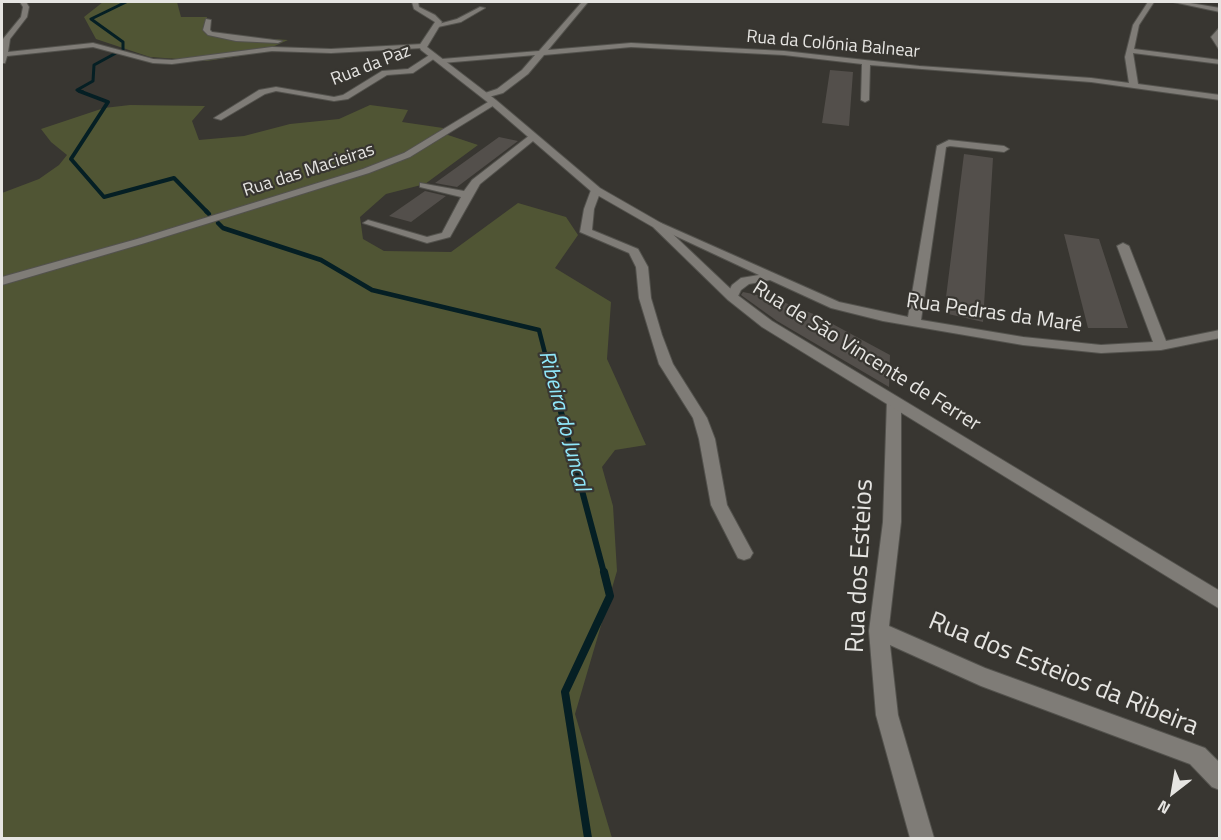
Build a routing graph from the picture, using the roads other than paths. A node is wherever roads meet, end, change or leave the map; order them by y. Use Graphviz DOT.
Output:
graph roads {
  1 [pos="23,2"];
  2 [pos="415,2"];
  3 [pos="585,2"];
  4 [pos="1151,2"];
  5 [pos="1176,2"];
  6 [pos="482,8"];
  7 [pos="1220,10"];
  8 [pos="208,20"];
  9 [pos="438,25"];
  10 [pos="1220,29"];
  11 [pos="423,46"];
  12 [pos="364,48"];
  13 [pos="1220,49"];
  14 [pos="542,51"];
  15 [pos="1132,51"];
  16 [pos="4,54"];
  17 [pos="438,58"];
  18 [pos="866,62"];
  19 [pos="1220,62"];
  20 [pos="2,64"];
  21 [pos="1134,86"];
  22 [pos="1220,98"];
  23 [pos="489,99"];
  24 [pos="865,100"];
  25 [pos="218,118"];
  26 [pos="533,137"];
  27 [pos="1004,149"];
  28 [pos="424,185"];
  29 [pos="596,190"];
  30 [pos="467,195"];
  31 [pos="368,223"];
  32 [pos="657,225"];
  33 [pos="1123,246"];
  34 [pos="769,277"];
  35 [pos="2,282"];
  36 [pos="732,297"];
  37 [pos="914,322"];
  38 [pos="1220,334"];
  39 [pos="1161,346"];
  40 [pos="894,400"];
  41 [pos="744,554"];
  42 [pos="1220,600"];
  43 [pos="879,631"];
  44 [pos="1220,779"];
  45 [pos="922,838"];
  1 -- 16 [label="street"];
  2 -- 9 [label="street"];
  3 -- 14 [label="street, Rua das Macieiras"];
  4 -- 15 [label="street"];
  5 -- 7 [label="street"];
  6 -- 9 [label="street"];
  8 -- 12 [label="street"];
  9 -- 11 [label="street"];
  10 -- 13 [label="street"];
  11 -- 12 [label="street"];
  11 -- 17 [label="street, Rua de São Vincente de Ferrer"];
  12 -- 16 [label="street"];
  14 -- 17 [label="street, Rua da Colónia Balnear"];
  14 -- 18 [label="street, Rua da Colónia Balnear"];
  14 -- 23 [label="street, Rua das Macieiras"];
  15 -- 19 [label="street"];
  15 -- 21 [label="street"];
  16 -- 20 [label="street"];
  17 -- 23 [label="street, Rua de São Vincente de Ferrer"];
  17 -- 25 [label="street, Rua da Paz"];
  18 -- 21 [label="street, Rua da Colónia Balnear"];
  18 -- 24 [label="street"];
  21 -- 22 [label="street, Rua da Colónia Balnear"];
  23 -- 26 [label="street, Rua de São Vincente de Ferrer"];
  23 -- 35 [label="street, Rua das Macieiras"];
  26 -- 29 [label="street, Rua de São Vincente de Ferrer"];
  26 -- 30 [label="street"];
  27 -- 37 [label="street"];
  28 -- 30 [label="street"];
  29 -- 32 [label="street, Rua de São Vincente de Ferrer"];
  29 -- 41 [label="street"];
  30 -- 31 [label="street"];
  32 -- 34 [label="street, Rua Pedras da Maré"];
  32 -- 36 [label="street, Rua de São Vincente de Ferrer"];
  33 -- 39 [label="street"];
  34 -- 36 [label="street"];
  34 -- 37 [label="street, Rua Pedras da Maré"];
  36 -- 40 [label="street, Rua de São Vincente de Ferrer"];
  37 -- 39 [label="street, Rua Pedras da Maré"];
  38 -- 39 [label="street, Rua Pedras da Maré"];
  40 -- 42 [label="street, Rua de São Vincente de Ferrer"];
  40 -- 43 [label="street, Rua dos Esteios"];
  43 -- 44 [label="street, Rua dos Esteios da Ribeira"];
  43 -- 45 [label="street, Rua dos Esteios"];
}
